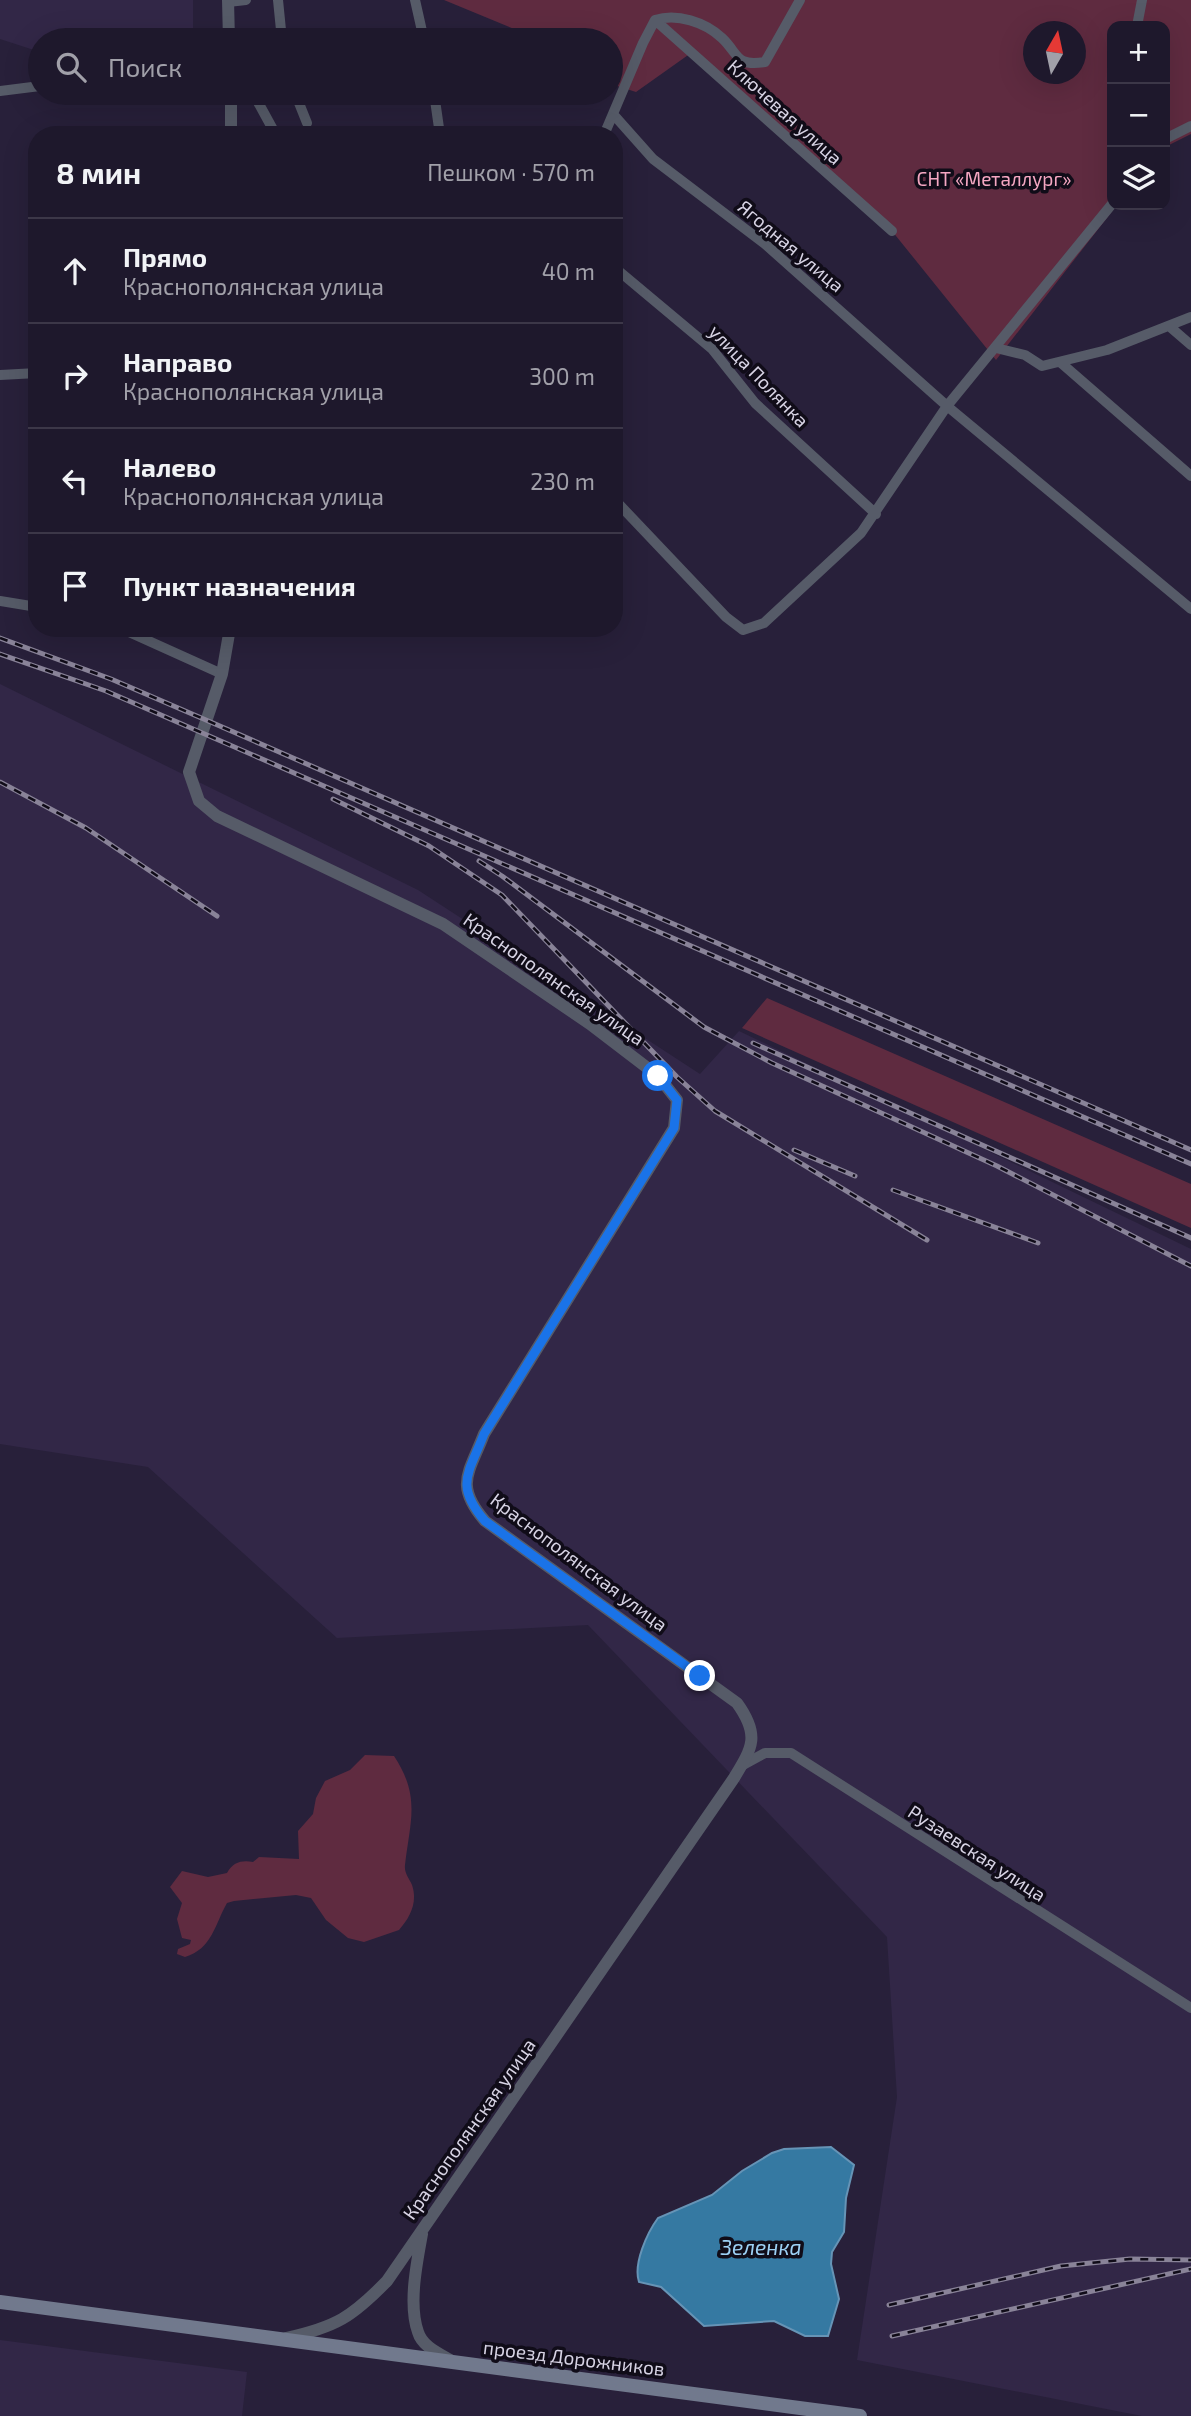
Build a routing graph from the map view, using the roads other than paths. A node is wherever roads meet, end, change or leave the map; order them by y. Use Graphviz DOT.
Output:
graph roads {
  1 [pos="246,0"];
  2 [pos="278,0"];
  3 [pos="415,0"];
  4 [pos="800,0"];
  5 [pos="1142,0"];
  6 [pos="228,1"];
  7 [pos="655,20"];
  8 [pos="1139,21"];
  9 [pos="229,28"];
  10 [pos="281,28"];
  11 [pos="421,28"];
  12 [pos="28,88"];
  13 [pos="0,92"];
  14 [pos="623,92"];
  15 [pos="231,105"];
  16 [pos="260,105"];
  17 [pos="300,105"];
  18 [pos="436,105"];
  19 [pos="617,105"];
  20 [pos="613,114"];
  21 [pos="307,123"];
  22 [pos="231,126"];
  23 [pos="271,126"];
  24 [pos="439,126"];
  25 [pos="608,126"];
  26 [pos="1191,126"];
  27 [pos="1170,136"];
  28 [pos="1107,210"];
  29 [pos="892,231"];
  30 [pos="623,274"];
  31 [pos="1191,317"];
  32 [pos="1169,326"];
  33 [pos="1191,345"];
  34 [pos="996,348"];
  35 [pos="1060,362"];
  36 [pos="28,373"];
  37 [pos="0,374"];
  38 [pos="947,405"];
  39 [pos="1191,476"];
  40 [pos="623,508"];
  41 [pos="876,514"];
  42 [pos="0,601"];
  43 [pos="28,606"];
  44 [pos="1191,609"];
  45 [pos="140,637"];
  46 [pos="228,637"];
  47 [pos="222,674"];
  48 [pos="741,1766"];
  49 [pos="1191,2008"];
  50 [pos="423,2230"];
  51 [pos="0,2302"];
  52 [pos="285,2338"];
  53 [pos="455,2363"];
  54 [pos="860,2416"];
  1 -- 6 [label="street"];
  2 -- 10 [label="street"];
  3 -- 11 [label="street"];
  4 -- 7 [label="street"];
  5 -- 8 [label="street"];
  6 -- 9 [label="street"];
  7 -- 14 [label="street"];
  7 -- 29 [label="street, Ключевая улица"];
  12 -- 13 [label="street"];
  15 -- 22 [label="street"];
  16 -- 23 [label="street"];
  17 -- 21 [label="street"];
  18 -- 24 [label="street"];
  19 -- 20 [label="street"];
  20 -- 25 [label="street"];
  20 -- 38 [label="street, Ягодная улица"];
  26 -- 27 [label="street"];
  28 -- 34 [label="street"];
  30 -- 41 [label="street, улица Полянка"];
  31 -- 32 [label="street"];
  32 -- 33 [label="street"];
  32 -- 35 [label="street"];
  34 -- 35 [label="street"];
  34 -- 38 [label="street"];
  35 -- 39 [label="street"];
  36 -- 37 [label="street"];
  38 -- 41 [label="street"];
  38 -- 44 [label="street, Ягодная улица"];
  40 -- 41 [label="street"];
  42 -- 43 [label="street"];
  45 -- 47 [label="street"];
  46 -- 47 [label="street, Краснополянская улица"];
  47 -- 48 [label="street, Краснополянская улица"];
  48 -- 49 [label="street, Рузаевская улица"];
  48 -- 50 [label="street, Краснополянская улица"];
  50 -- 52 [label="street, Краснополянская улица"];
  50 -- 53 [label="street"];
  51 -- 52 [label="main road, Краснополянская улица"];
  52 -- 53 [label="main road, проезд Дорожников"];
  53 -- 54 [label="main road, проезд Дорожников"];
}
